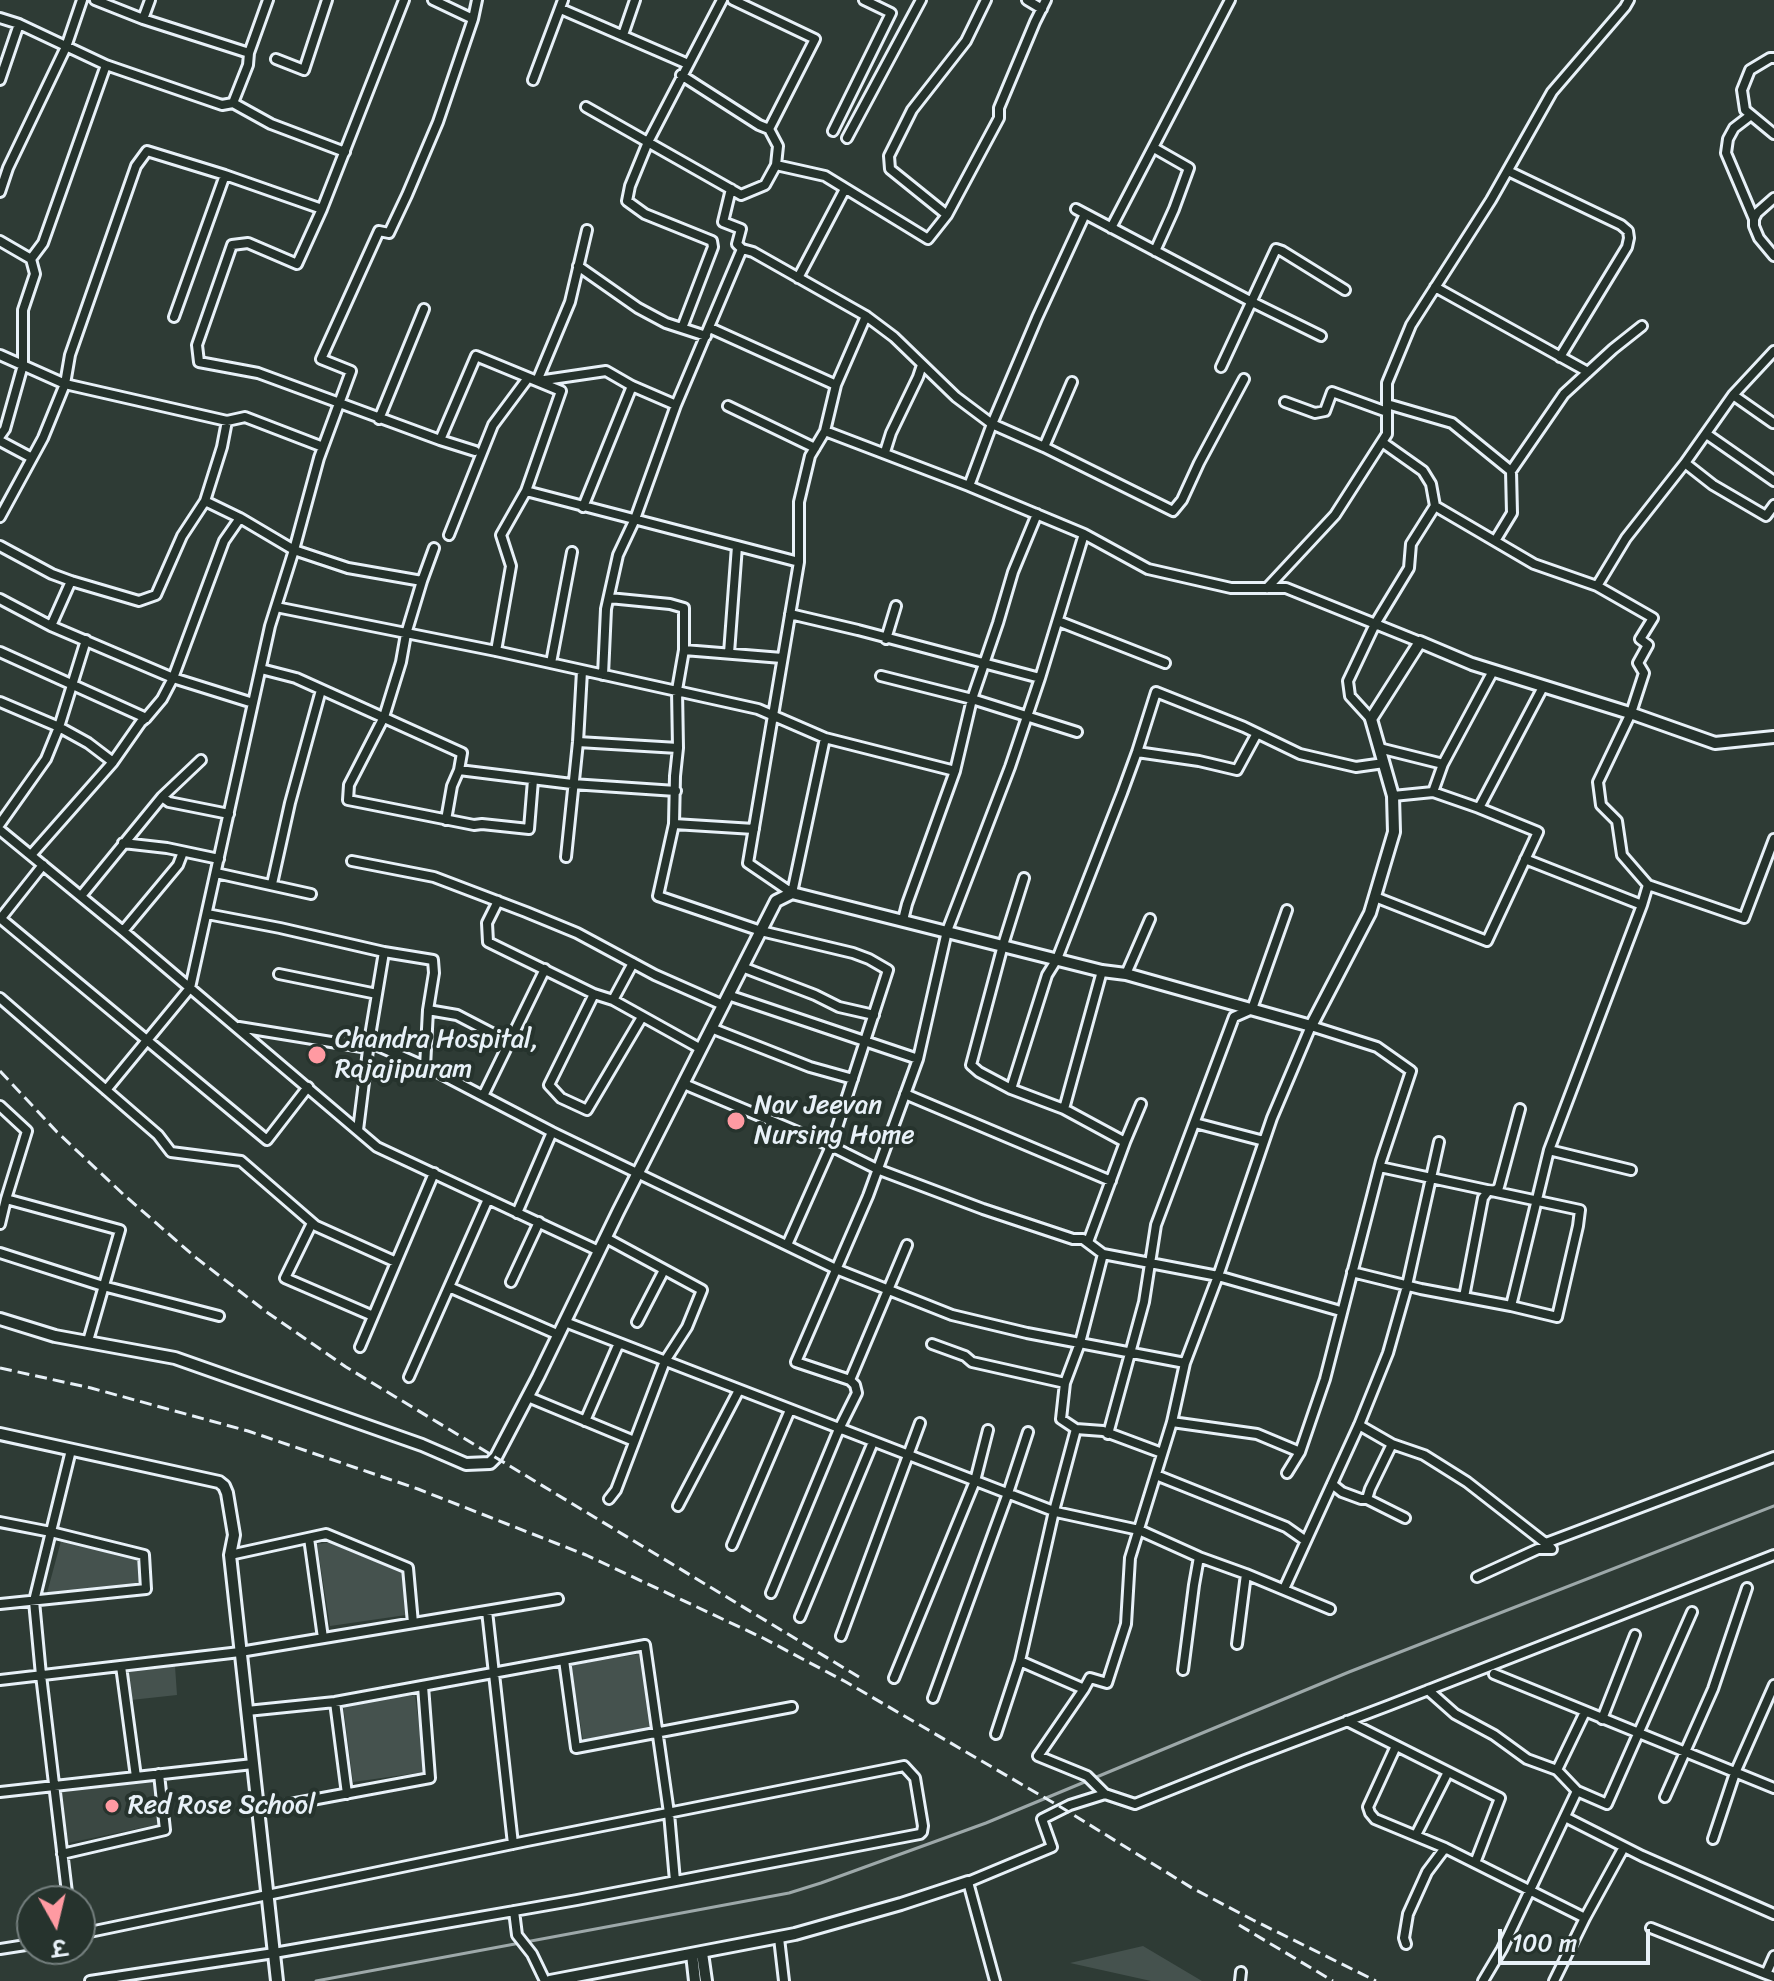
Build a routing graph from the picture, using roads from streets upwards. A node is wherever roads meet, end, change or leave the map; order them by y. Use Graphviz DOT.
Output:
graph roads {
  1 [pos="82,0"];
  2 [pos="98,0"];
  3 [pos="150,0"];
  4 [pos="268,0"];
  5 [pos="327,0"];
  6 [pos="404,0"];
  7 [pos="433,0"];
  8 [pos="477,0"];
  9 [pos="635,0"];
  10 [pos="722,0"];
  11 [pos="733,0"];
  12 [pos="864,0"];
  13 [pos="921,0"];
  14 [pos="986,0"];
  15 [pos="1027,0"];
  16 [pos="1046,0"];
  17 [pos="1230,0"];
  18 [pos="1629,0"];
  19 [pos="562,5"];
  20 [pos="1042,9"];
  21 [pos="891,13"];
  22 [pos="0,18"];
  23 [pos="143,19"];
  24 [pos="473,19"];
  25 [pos="910,22"];
  26 [pos="19,24"];
  27 [pos="623,35"];
  28 [pos="66,47"];
  29 [pos="249,53"];
  30 [pos="1774,58"];
  31 [pos="276,59"];
  32 [pos="688,64"];
  33 [pos="106,65"];
  34 [pos="681,75"];
  35 [pos="0,80"];
  36 [pos="533,80"];
  37 [pos="233,103"];
  38 [pos="586,107"];
  39 [pos="1751,115"];
  40 [pos="769,129"];
  41 [pos="833,131"];
  42 [pos="1774,134"];
  43 [pos="847,138"];
  44 [pos="648,142"];
  45 [pos="1154,148"];
  46 [pos="345,152"];
  47 [pos="776,165"];
  48 [pos="1508,171"];
  49 [pos="225,175"];
  50 [pos="731,189"];
  51 [pos="845,189"];
  52 [pos="0,192"];
  53 [pos="1774,198"];
  54 [pos="322,209"];
  55 [pos="947,215"];
  56 [pos="1754,219"];
  57 [pos="1111,228"];
  58 [pos="587,230"];
  59 [pos="0,241"];
  60 [pos="742,249"];
  61 [pos="1155,251"];
  62 [pos="1774,256"];
  63 [pos="31,259"];
  64 [pos="578,266"];
  65 [pos="798,278"];
  66 [pos="1435,287"];
  67 [pos="1345,290"];
  68 [pos="1252,302"];
  69 [pos="424,309"];
  70 [pos="866,316"];
  71 [pos="174,317"];
  72 [pos="1642,326"];
  73 [pos="682,328"];
  74 [pos="708,332"];
  75 [pos="1321,336"];
  76 [pos="1774,351"];
  77 [pos="0,355"];
  78 [pos="1560,357"];
  79 [pos="1765,362"];
  80 [pos="23,365"];
  81 [pos="922,365"];
  82 [pos="1221,367"];
  83 [pos="1774,368"];
  84 [pos="1588,372"];
  85 [pos="1244,379"];
  86 [pos="533,380"];
  87 [pos="1072,382"];
  88 [pos="65,384"];
  89 [pos="836,385"];
  90 [pos="632,386"];
  91 [pos="1733,395"];
  92 [pos="1285,402"];
  93 [pos="339,404"];
  94 [pos="676,405"];
  95 [pos="728,406"];
  96 [pos="1387,408"];
  97 [pos="379,419"];
  98 [pos="227,421"];
  99 [pos="1773,423"];
  100 [pos="992,424"];
  101 [pos="825,431"];
  102 [pos="1708,435"];
  103 [pos="0,439"];
  104 [pos="440,440"];
  105 [pos="1382,442"];
  106 [pos="323,447"];
  107 [pos="1044,447"];
  108 [pos="815,448"];
  109 [pos="475,451"];
  110 [pos="885,452"];
  111 [pos="32,458"];
  112 [pos="1685,463"];
  113 [pos="1511,471"];
  114 [pos="1774,481"];
  115 [pos="969,486"];
  116 [pos="526,491"];
  117 [pos="205,501"];
  118 [pos="1774,505"];
  119 [pos="1435,506"];
  120 [pos="583,507"];
  121 [pos="1037,514"];
  122 [pos="0,517"];
  123 [pos="240,518"];
  124 [pos="635,519"];
  125 [pos="1084,534"];
  126 [pos="449,535"];
  127 [pos="1495,541"];
  128 [pos="0,546"];
  129 [pos="737,546"];
  130 [pos="434,548"];
  131 [pos="294,550"];
  132 [pos="572,552"];
  133 [pos="799,562"];
  134 [pos="71,581"];
  135 [pos="422,581"];
  136 [pos="1597,586"];
  137 [pos="1267,588"];
  138 [pos="609,598"];
  139 [pos="0,599"];
  140 [pos="896,606"];
  141 [pos="276,607"];
  142 [pos="790,614"];
  143 [pos="1058,621"];
  144 [pos="1375,624"];
  145 [pos="51,626"];
  146 [pos="406,634"];
  147 [pos="886,639"];
  148 [pos="86,640"];
  149 [pos="1420,642"];
  150 [pos="684,650"];
  151 [pos="496,651"];
  152 [pos="0,652"];
  153 [pos="729,653"];
  154 [pos="782,658"];
  155 [pos="551,663"];
  156 [pos="984,663"];
  157 [pos="1165,663"];
  158 [pos="261,669"];
  159 [pos="582,671"];
  160 [pos="1493,671"];
  161 [pos="603,675"];
  162 [pos="881,676"];
  163 [pos="173,678"];
  164 [pos="1040,678"];
  165 [pos="71,685"];
  166 [pos="1543,687"];
  167 [pos="321,690"];
  168 [pos="677,690"];
  169 [pos="972,699"];
  170 [pos="0,702"];
  171 [pos="253,703"];
  172 [pos="1631,713"];
  173 [pos="772,716"];
  174 [pos="1027,716"];
  175 [pos="384,717"];
  176 [pos="146,718"];
  177 [pos="1371,719"];
  178 [pos="59,727"];
  179 [pos="1077,732"];
  180 [pos="1256,735"];
  181 [pos="1774,737"];
  182 [pos="825,738"];
  183 [pos="578,742"];
  184 [pos="678,748"];
  185 [pos="1379,748"];
  186 [pos="1137,752"];
  187 [pos="201,760"];
  188 [pos="113,762"];
  189 [pos="1384,763"];
  190 [pos="1443,764"];
  191 [pos="459,770"];
  192 [pos="955,771"];
  193 [pos="533,780"];
  194 [pos="572,784"];
  195 [pos="676,791"];
  196 [pos="1433,792"];
  197 [pos="1393,796"];
  198 [pos="162,797"];
  199 [pos="1479,808"];
  200 [pos="229,814"];
  201 [pos="446,820"];
  202 [pos="674,824"];
  203 [pos="0,827"];
  204 [pos="754,829"];
  205 [pos="1774,839"];
  206 [pos="123,843"];
  207 [pos="183,852"];
  208 [pos="31,855"];
  209 [pos="566,857"];
  210 [pos="219,859"];
  211 [pos="1525,859"];
  212 [pos="352,861"];
  213 [pos="43,865"];
  214 [pos="216,873"];
  215 [pos="1024,878"];
  216 [pos="272,884"];
  217 [pos="1648,885"];
  218 [pos="792,893"];
  219 [pos="311,894"];
  220 [pos="81,896"];
  221 [pos="1375,897"];
  222 [pos="498,901"];
  223 [pos="1642,905"];
  224 [pos="1287,910"];
  225 [pos="207,914"];
  226 [pos="0,918"];
  227 [pos="1150,919"];
  228 [pos="903,920"];
  229 [pos="123,931"];
  230 [pos="761,931"];
  231 [pos="947,931"];
  232 [pos="1003,945"];
  233 [pos="384,952"];
  234 [pos="1057,959"];
  235 [pos="633,963"];
  236 [pos="742,967"];
  237 [pos="545,969"];
  238 [pos="1102,971"];
  239 [pos="279,974"];
  240 [pos="1126,974"];
  241 [pos="190,988"];
  242 [pos="377,994"];
  243 [pos="594,994"];
  244 [pos="0,998"];
  245 [pos="613,1000"];
  246 [pos="726,1000"];
  247 [pos="1252,1009"];
  248 [pos="428,1010"];
  249 [pos="874,1015"];
  250 [pos="642,1017"];
  251 [pos="235,1026"];
  252 [pos="1311,1026"];
  253 [pos="711,1028"];
  254 [pos="147,1040"];
  255 [pos="866,1040"];
  256 [pos="509,1042"];
  257 [pos="368,1045"];
  258 [pos="701,1049"];
  259 [pos="918,1059"];
  260 [pos="425,1067"];
  261 [pos="853,1079"];
  262 [pos="684,1084"];
  263 [pos="308,1087"];
  264 [pos="1011,1089"];
  265 [pos="106,1090"];
  266 [pos="905,1094"];
  267 [pos="483,1096"];
  268 [pos="1141,1104"];
  269 [pos="0,1106"];
  270 [pos="1064,1109"];
  271 [pos="1520,1109"];
  272 [pos="1195,1123"];
  273 [pos="358,1130"];
  274 [pos="552,1132"];
  275 [pos="1264,1141"];
  276 [pos="1125,1142"];
  277 [pos="1439,1142"];
  278 [pos="831,1146"];
  279 [pos="1549,1150"];
  280 [pos="1380,1167"];
  281 [pos="877,1169"];
  282 [pos="1631,1170"];
  283 [pos="434,1173"];
  284 [pos="637,1174"];
  285 [pos="1432,1178"];
  286 [pos="1111,1181"];
  287 [pos="1492,1191"];
  288 [pos="6,1199"];
  289 [pos="488,1199"];
  290 [pos="1537,1202"];
  291 [pos="517,1213"];
  292 [pos="539,1222"];
  293 [pos="312,1223"];
  294 [pos="0,1224"];
  295 [pos="606,1238"];
  296 [pos="1088,1242"];
  297 [pos="787,1245"];
  298 [pos="907,1245"];
  299 [pos="599,1251"];
  300 [pos="0,1253"];
  301 [pos="1103,1254"];
  302 [pos="396,1262"];
  303 [pos="1150,1263"];
  304 [pos="836,1269"];
  305 [pos="664,1270"];
  306 [pos="1352,1272"];
  307 [pos="1218,1276"];
  308 [pos="511,1282"];
  309 [pos="1407,1283"];
  310 [pos="103,1286"];
  311 [pos="449,1287"];
  312 [pos="889,1290"];
  313 [pos="1464,1297"];
  314 [pos="1511,1306"];
  315 [pos="1337,1310"];
  316 [pos="219,1316"];
  317 [pos="373,1316"];
  318 [pos="0,1319"];
  319 [pos="565,1322"];
  320 [pos="637,1322"];
  321 [pos="559,1335"];
  322 [pos="88,1341"];
  323 [pos="619,1343"];
  324 [pos="1080,1343"];
  325 [pos="932,1344"];
  326 [pos="360,1347"];
  327 [pos="1130,1352"];
  328 [pos="665,1361"];
  329 [pos="1185,1363"];
  330 [pos="409,1377"];
  331 [pos="850,1380"];
  332 [pos="1065,1383"];
  333 [pos="739,1390"];
  334 [pos="528,1397"];
  335 [pos="790,1410"];
  336 [pos="585,1421"];
  337 [pos="1172,1422"];
  338 [pos="920,1423"];
  339 [pos="1359,1425"];
  340 [pos="839,1429"];
  341 [pos="1076,1429"];
  342 [pos="988,1430"];
  343 [pos="1028,1432"];
  344 [pos="0,1434"];
  345 [pos="1108,1434"];
  346 [pos="634,1441"];
  347 [pos="873,1442"];
  348 [pos="1392,1444"];
  349 [pos="71,1450"];
  350 [pos="1300,1452"];
  351 [pos="1162,1453"];
  352 [pos="908,1455"];
  353 [pos="1774,1457"];
  354 [pos="1287,1473"];
  355 [pos="1156,1475"];
  356 [pos="975,1481"];
  357 [pos="1332,1484"];
  358 [pos="1008,1493"];
  359 [pos="609,1499"];
  360 [pos="1367,1499"];
  361 [pos="678,1506"];
  362 [pos="1054,1511"];
  363 [pos="1405,1518"];
  364 [pos="0,1522"];
  365 [pos="1139,1530"];
  366 [pos="51,1532"];
  367 [pos="309,1538"];
  368 [pos="1306,1541"];
  369 [pos="732,1545"];
  370 [pos="1552,1549"];
  371 [pos="230,1555"];
  372 [pos="1774,1555"];
  373 [pos="1199,1557"];
  374 [pos="1246,1574"];
  375 [pos="1477,1577"];
  376 [pos="1747,1588"];
  377 [pos="1284,1589"];
  378 [pos="771,1593"];
  379 [pos="558,1599"];
  380 [pos="34,1601"];
  381 [pos="0,1604"];
  382 [pos="1330,1609"];
  383 [pos="487,1611"];
  384 [pos="1692,1612"];
  385 [pos="800,1617"];
  386 [pos="413,1623"];
  387 [pos="1635,1635"];
  388 [pos="841,1636"];
  389 [pos="323,1638"];
  390 [pos="1237,1644"];
  391 [pos="240,1652"];
  392 [pos="564,1660"];
  393 [pos="1020,1661"];
  394 [pos="121,1666"];
  395 [pos="1183,1670"];
  396 [pos="494,1673"];
  397 [pos="1494,1674"];
  398 [pos="41,1675"];
  399 [pos="894,1678"];
  400 [pos="0,1680"];
  401 [pos="1774,1685"];
  402 [pos="423,1686"];
  403 [pos="1084,1689"];
  404 [pos="1428,1690"];
  405 [pos="933,1698"];
  406 [pos="335,1702"];
  407 [pos="792,1707"];
  408 [pos="247,1711"];
  409 [pos="1585,1712"];
  410 [pos="1602,1719"];
  411 [pos="1347,1721"];
  412 [pos="657,1732"];
  413 [pos="996,1734"];
  414 [pos="1639,1734"];
  415 [pos="1396,1746"];
  416 [pos="1685,1752"];
  417 [pos="253,1764"];
  418 [pos="1557,1770"];
  419 [pos="1448,1772"];
  420 [pos="1735,1773"];
  421 [pos="159,1774"];
  422 [pos="136,1777"];
  423 [pos="54,1786"];
  424 [pos="1774,1788"];
  425 [pos="1577,1791"];
  426 [pos="0,1792"];
  427 [pos="347,1794"];
  428 [pos="1105,1794"];
  429 [pos="1665,1797"];
  430 [pos="258,1810"];
  431 [pos="669,1813"];
  432 [pos="1565,1817"];
  433 [pos="1416,1835"];
  434 [pos="1713,1839"];
  435 [pos="513,1844"];
  436 [pos="1624,1847"];
  437 [pos="1445,1848"];
  438 [pos="62,1854"];
  439 [pos="1475,1863"];
  440 [pos="675,1881"];
  441 [pos="968,1882"];
  442 [pos="66,1885"];
  443 [pos="1529,1892"];
  444 [pos="267,1895"];
  445 [pos="514,1911"];
  446 [pos="1774,1914"];
  447 [pos="1585,1918"];
  448 [pos="1651,1928"];
  449 [pos="96,1931"];
  450 [pos="779,1938"];
  451 [pos="1406,1944"];
  452 [pos="274,1953"];
  453 [pos="697,1954"];
  454 [pos="1774,1956"];
  455 [pos="1770,1976"];
  456 [pos="276,1980"];
  457 [pos="90,1981"];
  458 [pos="548,1981"];
  459 [pos="695,1981"];
  460 [pos="706,1981"];
  461 [pos="784,1981"];
  462 [pos="995,1981"];
  463 [pos="1483,1981"];
  464 [pos="1554,1981"];
  1 -- 28 [label="street"];
  2 -- 23 [label="street"];
  3 -- 23 [label="street"];
  4 -- 29 [label="street"];
  5 -- 31 [label="street"];
  6 -- 46 [label="street"];
  7 -- 24 [label="street"];
  8 -- 24 [label="street"];
  9 -- 27 [label="street"];
  10 -- 32 [label="street"];
  11 -- 40 [label="street"];
  12 -- 21 [label="street"];
  13 -- 25 [label="street"];
  14 -- 55 [label="street"];
  15 -- 20 [label="street"];
  16 -- 20 [label="street"];
  17 -- 45 [label="street"];
  18 -- 48 [label="street"];
  19 -- 27 [label="street"];
  19 -- 36 [label="street"];
  20 -- 55 [label="street"];
  21 -- 25 [label="street"];
  21 -- 41 [label="street"];
  22 -- 26 [label="street"];
  23 -- 29 [label="street"];
  24 -- 93 [label="street"];
  25 -- 43 [label="street"];
  26 -- 28 [label="street"];
  26 -- 35 [label="street"];
  27 -- 32 [label="street"];
  28 -- 33 [label="street"];
  28 -- 52 [label="street"];
  29 -- 37 [label="street"];
  30 -- 39 [label="street"];
  32 -- 34 [label="street"];
  33 -- 37 [label="street"];
  33 -- 63 [label="street"];
  34 -- 40 [label="street"];
  34 -- 44 [label="street"];
  37 -- 46 [label="street"];
  38 -- 44 [label="street"];
  39 -- 42 [label="street"];
  39 -- 56 [label="street"];
  40 -- 47 [label="street"];
  44 -- 50 [label="street"];
  44 -- 73 [label="street"];
  45 -- 57 [label="street"];
  45 -- 61 [label="street"];
  46 -- 54 [label="street"];
  47 -- 50 [label="street"];
  47 -- 51 [label="street"];
  48 -- 66 [label="street"];
  48 -- 78 [label="street"];
  49 -- 54 [label="street"];
  49 -- 71 [label="street"];
  49 -- 88 [label="street"];
  50 -- 60 [label="street"];
  51 -- 55 [label="street"];
  51 -- 65 [label="street"];
  53 -- 56 [label="street"];
  54 -- 93 [label="street"];
  56 -- 62 [label="street"];
  57 -- 61 [label="street"];
  57 -- 100 [label="street"];
  58 -- 64 [label="street"];
  59 -- 63 [label="street"];
  60 -- 65 [label="street"];
  60 -- 74 [label="street"];
  61 -- 68 [label="street"];
  63 -- 80 [label="street"];
  64 -- 73 [label="street"];
  64 -- 86 [label="street"];
  65 -- 70 [label="street"];
  66 -- 78 [label="street"];
  66 -- 96 [label="street"];
  67 -- 68 [label="street"];
  68 -- 75 [label="street"];
  68 -- 82 [label="street"];
  69 -- 97 [label="street"];
  70 -- 81 [label="street"];
  70 -- 89 [label="street"];
  72 -- 84 [label="street"];
  73 -- 74 [label="street"];
  74 -- 89 [label="street"];
  74 -- 94 [label="street"];
  76 -- 79 [label="street"];
  77 -- 80 [label="street"];
  78 -- 84 [label="street"];
  79 -- 83 [label="street"];
  79 -- 91 [label="street"];
  80 -- 88 [label="street"];
  80 -- 103 [label="street"];
  81 -- 100 [label="street"];
  81 -- 110 [label="street"];
  84 -- 113 [label="street"];
  85 -- 107 [label="street"];
  86 -- 90 [label="street"];
  86 -- 104 [label="street"];
  86 -- 116 [label="street"];
  86 -- 126 [label="street"];
  87 -- 107 [label="street"];
  88 -- 98 [label="street"];
  88 -- 111 [label="street"];
  89 -- 101 [label="street"];
  90 -- 94 [label="street"];
  90 -- 120 [label="street"];
  91 -- 99 [label="street"];
  91 -- 112 [label="street"];
  92 -- 96 [label="street"];
  93 -- 97 [label="street"];
  93 -- 106 [label="street"];
  94 -- 124 [label="street"];
  95 -- 108 [label="street"];
  96 -- 105 [label="street"];
  96 -- 113 [label="street"];
  97 -- 104 [label="street"];
  98 -- 106 [label="street"];
  98 -- 117 [label="street"];
  100 -- 107 [label="street"];
  100 -- 115 [label="street"];
  101 -- 108 [label="street"];
  101 -- 110 [label="street"];
  102 -- 114 [label="street"];
  103 -- 111 [label="street"];
  104 -- 109 [label="street"];
  105 -- 119 [label="street"];
  105 -- 137 [label="street"];
  106 -- 131 [label="street"];
  108 -- 133 [label="street"];
  110 -- 115 [label="street"];
  111 -- 122 [label="street"];
  112 -- 118 [label="street"];
  112 -- 136 [label="street"];
  113 -- 127 [label="street"];
  115 -- 121 [label="street"];
  116 -- 120 [label="street"];
  116 -- 151 [label="street"];
  117 -- 123 [label="street"];
  117 -- 134 [label="street"];
  119 -- 127 [label="street"];
  119 -- 144 [label="street"];
  120 -- 124 [label="street"];
  121 -- 125 [label="street"];
  121 -- 156 [label="street"];
  123 -- 131 [label="street"];
  123 -- 163 [label="street"];
  124 -- 129 [label="street"];
  124 -- 138 [label="street"];
  125 -- 137 [label="street"];
  125 -- 143 [label="street"];
  127 -- 136 [label="street"];
  128 -- 134 [label="street"];
  129 -- 133 [label="street"];
  129 -- 153 [label="street"];
  130 -- 135 [label="street"];
  131 -- 135 [label="street"];
  131 -- 141 [label="street"];
  132 -- 155 [label="street"];
  133 -- 142 [label="street"];
  134 -- 145 [label="street"];
  135 -- 146 [label="street"];
  136 -- 172 [label="street"];
  137 -- 144 [label="street"];
  138 -- 150 [label="street"];
  138 -- 161 [label="street"];
  139 -- 145 [label="street"];
  140 -- 147 [label="street"];
  141 -- 146 [label="street"];
  141 -- 158 [label="street"];
  142 -- 147 [label="street"];
  142 -- 154 [label="street"];
  143 -- 157 [label="street"];
  143 -- 164 [label="street"];
  144 -- 149 [label="street"];
  144 -- 177 [label="street"];
  145 -- 148 [label="street"];
  146 -- 151 [label="street"];
  146 -- 175 [label="street"];
  147 -- 156 [label="street"];
  148 -- 163 [label="street"];
  148 -- 165 [label="street"];
  149 -- 160 [label="street"];
  149 -- 177 [label="street"];
  150 -- 153 [label="street"];
  150 -- 168 [label="street"];
  151 -- 155 [label="street"];
  152 -- 165 [label="street"];
  153 -- 154 [label="street"];
  154 -- 173 [label="street"];
  155 -- 159 [label="street"];
  156 -- 164 [label="street"];
  156 -- 169 [label="street"];
  158 -- 167 [label="street"];
  158 -- 171 [label="street"];
  159 -- 161 [label="street"];
  159 -- 183 [label="street"];
  160 -- 166 [label="street"];
  160 -- 190 [label="street"];
  161 -- 168 [label="street"];
  162 -- 169 [label="street"];
  163 -- 171 [label="street"];
  163 -- 176 [label="street"];
  164 -- 174 [label="street"];
  165 -- 176 [label="street"];
  165 -- 178 [label="street"];
  166 -- 172 [label="street"];
  166 -- 199 [label="street"];
  167 -- 175 [label="street"];
  167 -- 216 [label="street"];
  168 -- 173 [label="street"];
  168 -- 184 [label="street"];
  169 -- 174 [label="street"];
  169 -- 192 [label="street"];
  170 -- 178 [label="street"];
  171 -- 200 [label="street"];
  172 -- 181 [label="street"];
  172 -- 217 [label="street"];
  173 -- 182 [label="street"];
  173 -- 204 [label="street"];
  174 -- 179 [label="street"];
  174 -- 231 [label="street"];
  175 -- 191 [label="street"];
  175 -- 201 [label="street"];
  176 -- 188 [label="street"];
  177 -- 185 [label="street"];
  178 -- 188 [label="street"];
  178 -- 203 [label="street"];
  180 -- 186 [label="street"];
  180 -- 186 [label="street"];
  180 -- 189 [label="street"];
  182 -- 192 [label="street"];
  182 -- 218 [label="street"];
  183 -- 184 [label="street"];
  183 -- 194 [label="street"];
  184 -- 195 [label="street"];
  185 -- 189 [label="street"];
  185 -- 190 [label="street"];
  186 -- 234 [label="street"];
  187 -- 198 [label="street"];
  188 -- 208 [label="street"];
  189 -- 197 [label="street"];
  190 -- 196 [label="street"];
  191 -- 193 [label="street"];
  191 -- 201 [label="street"];
  192 -- 228 [label="street"];
  193 -- 194 [label="street"];
  193 -- 201 [label="street"];
  194 -- 195 [label="street"];
  194 -- 209 [label="street"];
  195 -- 202 [label="street"];
  196 -- 197 [label="street"];
  196 -- 199 [label="street"];
  197 -- 221 [label="street"];
  198 -- 200 [label="street"];
  198 -- 206 [label="street"];
  199 -- 211 [label="street"];
  200 -- 210 [label="street"];
  202 -- 204 [label="street"];
  202 -- 230 [label="street"];
  203 -- 208 [label="street"];
  204 -- 218 [label="street"];
  205 -- 217 [label="street"];
  206 -- 207 [label="street"];
  206 -- 220 [label="street"];
  207 -- 210 [label="street"];
  207 -- 229 [label="street"];
  208 -- 213 [label="street"];
  210 -- 214 [label="street"];
  211 -- 221 [label="street"];
  211 -- 223 [label="street"];
  212 -- 222 [label="street"];
  213 -- 220 [label="street"];
  213 -- 226 [label="street"];
  214 -- 216 [label="street"];
  214 -- 225 [label="street"];
  215 -- 232 [label="street"];
  216 -- 219 [label="street"];
  217 -- 223 [label="street"];
  218 -- 228 [label="street"];
  218 -- 230 [label="street"];
  220 -- 229 [label="street"];
  221 -- 252 [label="street"];
  222 -- 235 [label="street"];
  222 -- 237 [label="street"];
  223 -- 279 [label="street"];
  224 -- 247 [label="street"];
  225 -- 233 [label="street"];
  225 -- 241 [label="street"];
  226 -- 254 [label="street"];
  227 -- 240 [label="street"];
  228 -- 231 [label="street"];
  229 -- 241 [label="street"];
  230 -- 236 [label="street"];
  230 -- 249 [label="street"];
  231 -- 232 [label="street"];
  231 -- 259 [label="street"];
  232 -- 234 [label="street"];
  232 -- 264 [label="street"];
  233 -- 242 [label="street"];
  233 -- 248 [label="street"];
  234 -- 238 [label="street"];
  234 -- 264 [label="street"];
  235 -- 245 [label="street"];
  235 -- 246 [label="street"];
  236 -- 246 [label="street"];
  236 -- 249 [label="street"];
  237 -- 243 [label="street"];
  237 -- 256 [label="street"];
  238 -- 240 [label="street"];
  238 -- 270 [label="street"];
  239 -- 242 [label="street"];
  240 -- 247 [label="street"];
  241 -- 251 [label="street"];
  241 -- 254 [label="street"];
  242 -- 257 [label="street"];
  243 -- 245 [label="street"];
  243 -- 250 [label="street"];
  244 -- 265 [label="street"];
  245 -- 250 [label="street"];
  246 -- 253 [label="street"];
  246 -- 255 [label="street"];
  247 -- 252 [label="street"];
  247 -- 272 [label="street"];
  248 -- 256 [label="street"];
  248 -- 260 [label="street"];
  249 -- 255 [label="street"];
  250 -- 258 [label="street"];
  251 -- 257 [label="street"];
  251 -- 263 [label="street"];
  252 -- 275 [label="street"];
  252 -- 280 [label="street"];
  253 -- 258 [label="street"];
  253 -- 261 [label="street"];
  254 -- 263 [label="street"];
  254 -- 265 [label="street"];
  255 -- 259 [label="street"];
  255 -- 261 [label="street"];
  256 -- 267 [label="street"];
  257 -- 260 [label="street"];
  257 -- 273 [label="street"];
  258 -- 262 [label="street"];
  259 -- 266 [label="street"];
  260 -- 267 [label="street"];
  261 -- 278 [label="street"];
  262 -- 278 [label="street"];
  262 -- 284 [label="street"];
  263 -- 273 [label="street"];
  264 -- 270 [label="street"];
  265 -- 293 [label="street"];
  266 -- 281 [label="street"];
  266 -- 286 [label="street"];
  267 -- 274 [label="street"];
  268 -- 276 [label="street"];
  269 -- 288 [label="street"];
  270 -- 276 [label="street"];
  271 -- 287 [label="street"];
  272 -- 275 [label="street"];
  272 -- 303 [label="street"];
  273 -- 283 [label="street"];
  274 -- 284 [label="street"];
  274 -- 291 [label="street"];
  275 -- 307 [label="street"];
  276 -- 286 [label="street"];
  277 -- 285 [label="street"];
  278 -- 281 [label="street"];
  278 -- 297 [label="street"];
  279 -- 282 [label="street"];
  279 -- 290 [label="street"];
  280 -- 285 [label="street"];
  280 -- 306 [label="street"];
  281 -- 296 [label="street"];
  281 -- 304 [label="street"];
  283 -- 289 [label="street"];
  283 -- 302 [label="street"];
  284 -- 295 [label="street"];
  284 -- 297 [label="street"];
  285 -- 287 [label="street"];
  285 -- 309 [label="street"];
  286 -- 296 [label="street"];
  287 -- 290 [label="street"];
  287 -- 313 [label="street"];
  288 -- 294 [label="street"];
  288 -- 310 [label="street"];
  289 -- 291 [label="street"];
  289 -- 311 [label="street"];
  290 -- 314 [label="street"];
  290 -- 314 [label="street"];
  291 -- 292 [label="street"];
  292 -- 299 [label="street"];
  292 -- 308 [label="street"];
  293 -- 302 [label="street"];
  293 -- 317 [label="street"];
  295 -- 299 [label="street"];
  295 -- 305 [label="street"];
  296 -- 301 [label="street"];
  297 -- 304 [label="street"];
  298 -- 312 [label="street"];
  299 -- 319 [label="street"];
  300 -- 310 [label="street"];
  301 -- 303 [label="street"];
  301 -- 324 [label="street"];
  302 -- 317 [label="street"];
  303 -- 307 [label="street"];
  303 -- 327 [label="street"];
  304 -- 312 [label="street"];
  304 -- 331 [label="street"];
  305 -- 320 [label="street"];
  305 -- 328 [label="street"];
  306 -- 309 [label="street"];
  306 -- 350 [label="street"];
  307 -- 315 [label="street"];
  307 -- 329 [label="street"];
  309 -- 313 [label="street"];
  309 -- 339 [label="street"];
  310 -- 316 [label="street"];
  310 -- 322 [label="street"];
  311 -- 321 [label="street"];
  311 -- 330 [label="street"];
  312 -- 324 [label="street"];
  312 -- 331 [label="street"];
  313 -- 314 [label="street"];
  317 -- 326 [label="street"];
  318 -- 322 [label="street"];
  319 -- 321 [label="street"];
  319 -- 323 [label="street"];
  321 -- 334 [label="street"];
  322 -- 334 [label="street"];
  323 -- 328 [label="street"];
  323 -- 336 [label="street"];
  324 -- 327 [label="street"];
  324 -- 332 [label="street"];
  325 -- 332 [label="street"];
  327 -- 329 [label="street"];
  327 -- 345 [label="street"];
  328 -- 333 [label="street"];
  328 -- 346 [label="street"];
  329 -- 337 [label="street"];
  331 -- 340 [label="street"];
  332 -- 341 [label="street"];
  333 -- 335 [label="street"];
  333 -- 361 [label="street"];
  334 -- 336 [label="street"];
  335 -- 340 [label="street"];
  335 -- 369 [label="street"];
  336 -- 346 [label="street"];
  337 -- 350 [label="street"];
  337 -- 351 [label="street"];
  338 -- 352 [label="street"];
  339 -- 348 [label="street"];
  339 -- 357 [label="street"];
  340 -- 347 [label="street"];
  340 -- 378 [label="street"];
  341 -- 345 [label="street"];
  341 -- 362 [label="street"];
  342 -- 356 [label="street"];
  343 -- 358 [label="street"];
  344 -- 349 [label="street"];
  345 -- 351 [label="street"];
  346 -- 359 [label="street"];
  347 -- 352 [label="street"];
  347 -- 385 [label="street"];
  348 -- 360 [label="street"];
  348 -- 370 [label="street"];
  349 -- 366 [label="street"];
  349 -- 371 [label="street"];
  350 -- 354 [label="street"];
  351 -- 355 [label="street"];
  352 -- 356 [label="street"];
  352 -- 388 [label="street"];
  353 -- 370 [label="street"];
  355 -- 365 [label="street"];
  355 -- 368 [label="street"];
  356 -- 358 [label="street"];
  356 -- 399 [label="street"];
  357 -- 360 [label="street"];
  357 -- 368 [label="street"];
  358 -- 362 [label="street"];
  358 -- 405 [label="street"];
  360 -- 363 [label="street"];
  362 -- 365 [label="street"];
  362 -- 393 [label="street"];
  364 -- 366 [label="street"];
  365 -- 373 [label="street"];
  365 -- 403 [label="street"];
  366 -- 380 [label="street"];
  366 -- 380 [label="street"];
  367 -- 371 [label="street"];
  367 -- 386 [label="street"];
  367 -- 389 [label="street"];
  368 -- 377 [label="street"];
  370 -- 375 [label="street"];
  371 -- 391 [label="street"];
  372 -- 404 [label="street"];
  373 -- 374 [label="street"];
  373 -- 395 [label="street"];
  374 -- 377 [label="street"];
  374 -- 390 [label="street"];
  376 -- 416 [label="street"];
  377 -- 382 [label="street"];
  379 -- 383 [label="street"];
  380 -- 381 [label="street"];
  380 -- 398 [label="street"];
  383 -- 386 [label="street"];
  383 -- 396 [label="street"];
  384 -- 414 [label="street"];
  386 -- 389 [label="street"];
  387 -- 410 [label="street"];
  389 -- 391 [label="street"];
  391 -- 394 [label="street"];
  391 -- 408 [label="street"];
  392 -- 396 [label="street"];
  392 -- 412 [label="street"];
  392 -- 412 [label="street"];
  393 -- 403 [label="street"];
  393 -- 413 [label="street"];
  394 -- 398 [label="street"];
  394 -- 422 [label="street"];
  396 -- 402 [label="street"];
  396 -- 435 [label="street"];
  397 -- 409 [label="street"];
  398 -- 400 [label="street"];
  398 -- 423 [label="street"];
  401 -- 420 [label="street"];
  402 -- 406 [label="street"];
  402 -- 427 [label="street"];
  403 -- 428 [label="street"];
  404 -- 411 [label="street"];
  404 -- 418 [label="street"];
  406 -- 408 [label="street"];
  406 -- 427 [label="street"];
  407 -- 412 [label="street"];
  408 -- 417 [label="street"];
  409 -- 410 [label="street"];
  409 -- 418 [label="street"];
  410 -- 414 [label="street"];
  411 -- 415 [label="street"];
  411 -- 428 [label="street"];
  412 -- 431 [label="street"];
  414 -- 416 [label="street"];
  414 -- 425 [label="street"];
  415 -- 419 [label="street"];
  415 -- 433 [label="street"];
  416 -- 420 [label="street"];
  416 -- 429 [label="street"];
  417 -- 421 [label="street"];
  417 -- 430 [label="street"];
  418 -- 425 [label="street"];
  419 -- 433 [label="street"];
  419 -- 439 [label="street"];
  420 -- 424 [label="street"];
  420 -- 434 [label="street"];
  421 -- 422 [label="street"];
  421 -- 438 [label="street"];
  422 -- 423 [label="street"];
  423 -- 426 [label="street"];
  423 -- 438 [label="street"];
  425 -- 432 [label="street"];
  427 -- 430 [label="street"];
  428 -- 441 [label="street"];
  430 -- 444 [label="street"];
  431 -- 435 [label="street"];
  431 -- 440 [label="street"];
  431 -- 440 [label="street"];
  432 -- 436 [label="street"];
  432 -- 443 [label="street"];
  433 -- 437 [label="street"];
  435 -- 444 [label="street"];
  436 -- 446 [label="street"];
  436 -- 447 [label="street"];
  437 -- 439 [label="street"];
  437 -- 451 [label="street"];
  438 -- 442 [label="street"];
  439 -- 443 [label="street"];
  440 -- 445 [label="street"];
  441 -- 450 [label="street"];
  441 -- 462 [label="street"];
  443 -- 447 [label="street"];
  443 -- 463 [label="street"];
  444 -- 449 [label="street"];
  444 -- 452 [label="street"];
  445 -- 452 [label="street"];
  445 -- 458 [label="street"];
  447 -- 464 [label="street"];
  448 -- 455 [label="street"];
  450 -- 453 [label="street"];
  450 -- 461 [label="street"];
  452 -- 456 [label="street"];
  452 -- 457 [label="street"];
  453 -- 458 [label="street"];
  453 -- 459 [label="street"];
  453 -- 460 [label="street"];
  454 -- 455 [label="street"];
}
